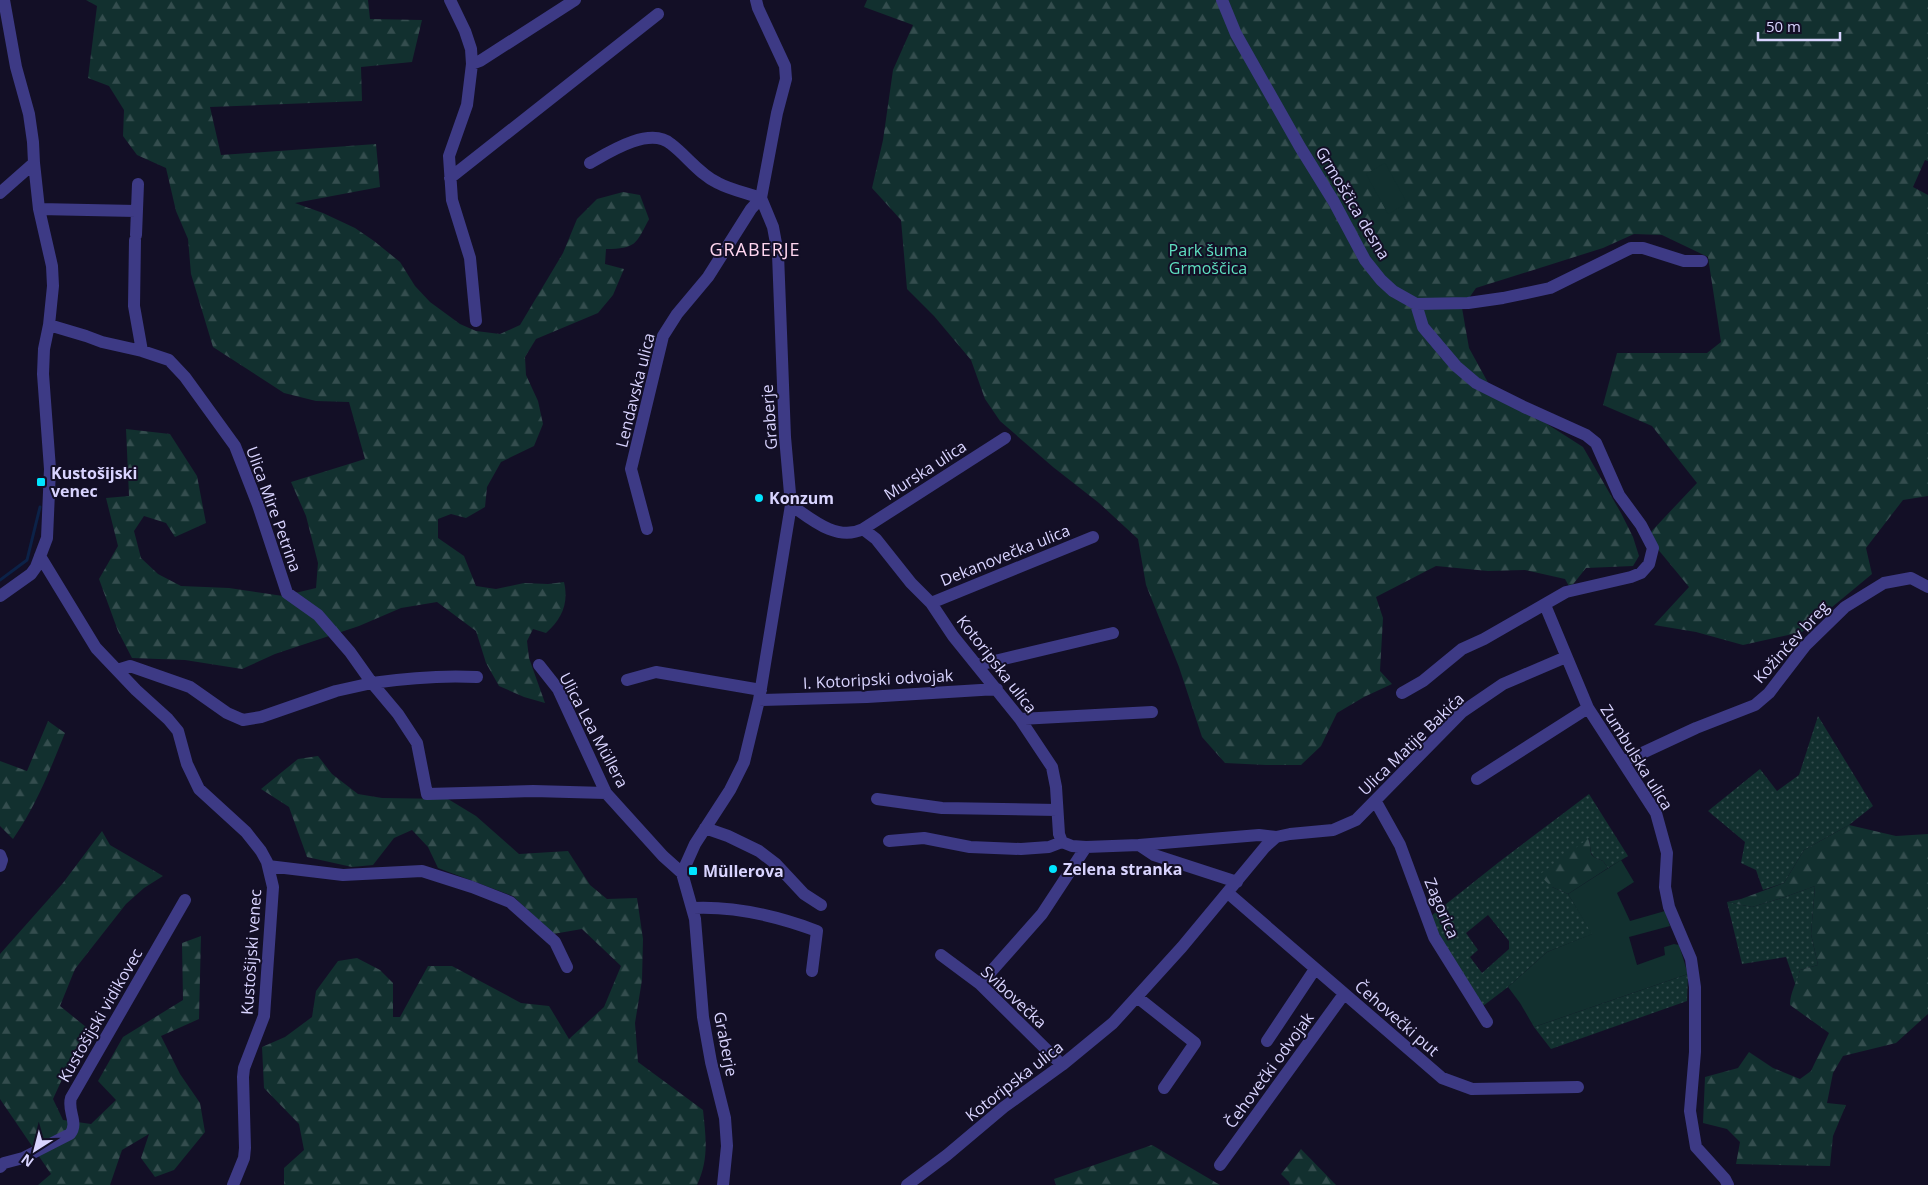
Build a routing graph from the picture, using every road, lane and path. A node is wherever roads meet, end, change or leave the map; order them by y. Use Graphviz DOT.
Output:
graph roads {
  1 [pos="4,0"];
  2 [pos="450,0"];
  3 [pos="575,0"];
  4 [pos="756,0"];
  5 [pos="1222,0"];
  6 [pos="658,14"];
  7 [pos="472,64"];
  8 [pos="34,163"];
  9 [pos="590,163"];
  10 [pos="450,178"];
  11 [pos="138,184"];
  12 [pos="0,193"];
  13 [pos="762,198"];
  14 [pos="39,209"];
  15 [pos="136,211"];
  16 [pos="1702,261"];
  17 [pos="1416,304"];
  18 [pos="476,321"];
  19 [pos="49,325"];
  20 [pos="142,351"];
  21 [pos="1005,438"];
  22 [pos="791,505"];
  23 [pos="647,529"];
  24 [pos="863,529"];
  25 [pos="1092,537"];
  26 [pos="40,556"];
  27 [pos="1928,587"];
  28 [pos="0,596"];
  29 [pos="931,603"];
  30 [pos="1545,605"];
  31 [pos="1113,633"];
  32 [pos="1566,657"];
  33 [pos="539,665"];
  34 [pos="978,665"];
  35 [pos="116,670"];
  36 [pos="477,677"];
  37 [pos="627,680"];
  38 [pos="372,683"];
  39 [pos="997,689"];
  40 [pos="1402,693"];
  41 [pos="760,695"];
  42 [pos="1588,708"];
  43 [pos="1152,712"];
  44 [pos="1020,719"];
  45 [pos="1623,762"];
  46 [pos="1478,779"];
  47 [pos="606,793"];
  48 [pos="877,799"];
  49 [pos="1376,802"];
  50 [pos="1057,810"];
  51 [pos="705,828"];
  52 [pos="1276,838"];
  53 [pos="889,841"];
  54 [pos="1062,842"];
  55 [pos="1139,845"];
  56 [pos="1086,847"];
  57 [pos="0,854"];
  58 [pos="0,866"];
  59 [pos="268,866"];
  60 [pos="682,873"];
  61 [pos="1237,882"];
  62 [pos="1228,893"];
  63 [pos="185,900"];
  64 [pos="821,905"];
  65 [pos="693,908"];
  66 [pos="941,955"];
  67 [pos="568,967"];
  68 [pos="1316,969"];
  69 [pos="812,970"];
  70 [pos="980,984"];
  71 [pos="1344,994"];
  72 [pos="1137,997"];
  73 [pos="1487,1022"];
  74 [pos="1267,1041"];
  75 [pos="1062,1065"];
  76 [pos="1578,1087"];
  77 [pos="1164,1088"];
  78 [pos="1,1163"];
  79 [pos="1220,1165"];
  80 [pos="233,1185"];
  81 [pos="723,1185"];
  82 [pos="907,1185"];
  83 [pos="1728,1185"];
  1 -- 8 [label="street"];
  2 -- 7 [label="street"];
  3 -- 7 [label="street"];
  4 -- 13 [label="street, Graberje"];
  5 -- 17 [label="street, Grmoščica desna"];
  6 -- 10 [label="street"];
  7 -- 10 [label="street"];
  8 -- 12 [label="street"];
  8 -- 14 [label="street"];
  9 -- 13 [label="street"];
  10 -- 18 [label="street"];
  11 -- 15 [label="street"];
  13 -- 22 [label="street, Graberje"];
  13 -- 23 [label="street, Lendavska ulica"];
  14 -- 15 [label="street"];
  14 -- 19 [label="street"];
  15 -- 20 [label="street"];
  16 -- 17 [label="street"];
  17 -- 30 [label="street"];
  19 -- 20 [label="street, Ulica Mire Petrina"];
  19 -- 26 [label="street"];
  20 -- 38 [label="street, Ulica Mire Petrina"];
  21 -- 24 [label="street, Murska ulica"];
  22 -- 24 [label="street"];
  22 -- 41 [label="street, Graberje"];
  24 -- 29 [label="street, Kotoripska ulica"];
  25 -- 29 [label="street, Dekanovečka ulica"];
  26 -- 28 [label="street"];
  26 -- 35 [label="street, Kustošijski venec"];
  27 -- 45 [label="street, Kožinčev breg"];
  29 -- 34 [label="street, Kotoripska ulica"];
  30 -- 32 [label="street, Zumbulska ulica"];
  30 -- 40 [label="street"];
  31 -- 34 [label="street"];
  32 -- 42 [label="street, Zumbulska ulica"];
  32 -- 49 [label="street, Ulica Matije Bakića"];
  33 -- 47 [label="street, Ulica Lea Müllera"];
  34 -- 39 [label="street, Kotoripska ulica"];
  35 -- 38 [label="street"];
  35 -- 59 [label="street, Kustošijski venec"];
  36 -- 38 [label="street"];
  37 -- 41 [label="street, I. Kotoripski odvojak"];
  38 -- 47 [label="street, Ulica Mire Petrina"];
  39 -- 41 [label="street, I. Kotoripski odvojak"];
  39 -- 44 [label="street, Kotoripska ulica"];
  41 -- 51 [label="street, Graberje"];
  42 -- 45 [label="street, Zumbulska ulica"];
  42 -- 46 [label="street"];
  43 -- 44 [label="street"];
  44 -- 50 [label="street, Kotoripska ulica"];
  45 -- 83 [label="street, Zumbulska ulica"];
  47 -- 60 [label="street, Ulica Lea Müllera"];
  48 -- 50 [label="street"];
  49 -- 52 [label="street, Ulica Matije Bakića"];
  49 -- 73 [label="street, Zagorica"];
  50 -- 54 [label="street, Kotoripska ulica"];
  51 -- 60 [label="street, Graberje"];
  51 -- 64 [label="street"];
  52 -- 55 [label="street"];
  52 -- 61 [label="street, Kotoripska ulica"];
  53 -- 54 [label="street"];
  54 -- 56 [label="street"];
  55 -- 56 [label="street"];
  55 -- 61 [label="street"];
  56 -- 70 [label="street"];
  57 -- 58 [label="street"];
  59 -- 67 [label="street, Kustošijski venec"];
  59 -- 80 [label="street, Kustošijski venec"];
  60 -- 65 [label="street, Graberje"];
  61 -- 62 [label="street, Kotoripska ulica"];
  62 -- 68 [label="street, Čehovečki put"];
  62 -- 72 [label="street, Kotoripska ulica"];
  63 -- 78 [label="street, Kustošijski vidikovec"];
  65 -- 69 [label="street"];
  65 -- 81 [label="street, Graberje"];
  66 -- 70 [label="street, Svibovečka"];
  68 -- 71 [label="street, Čehovečki put"];
  68 -- 74 [label="street"];
  70 -- 75 [label="street, Svibovečka"];
  71 -- 76 [label="street, Čehovečki put"];
  71 -- 79 [label="street, Čehovečki odvojak"];
  72 -- 75 [label="street, Kotoripska ulica"];
  72 -- 77 [label="street"];
  75 -- 82 [label="street, Kotoripska ulica"];
}
